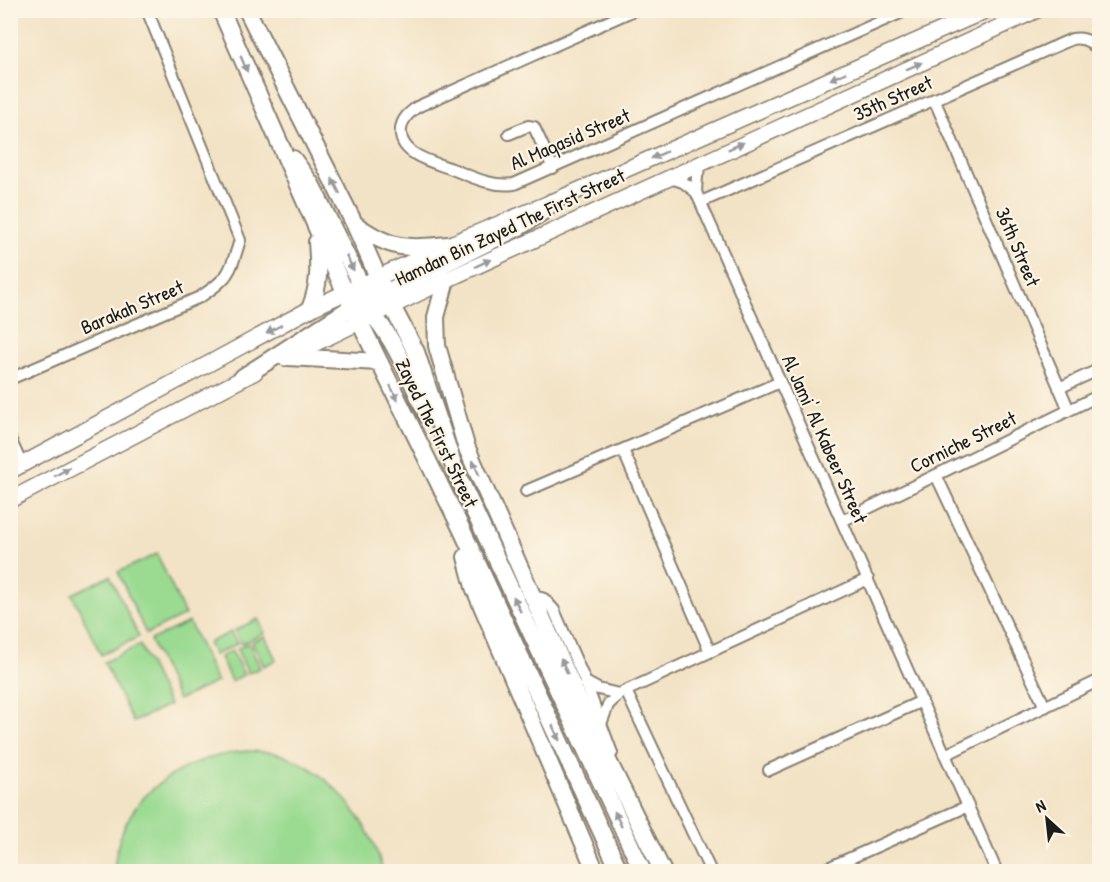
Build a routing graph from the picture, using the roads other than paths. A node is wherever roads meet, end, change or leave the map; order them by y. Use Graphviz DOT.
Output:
graph roads {
  1 [pos="147,10"];
  2 [pos="221,10"];
  3 [pos="247,10"];
  4 [pos="634,10"];
  5 [pos="907,10"];
  6 [pos="987,10"];
  7 [pos="1037,10"];
  8 [pos="1099,52"];
  9 [pos="934,99"];
  10 [pos="509,134"];
  11 [pos="278,141"];
  12 [pos="702,161"];
  13 [pos="553,168"];
  14 [pos="667,177"];
  15 [pos="698,197"];
  16 [pos="552,202"];
  17 [pos="355,225"];
  18 [pos="316,229"];
  19 [pos="448,245"];
  20 [pos="446,280"];
  21 [pos="368,300"];
  22 [pos="310,309"];
  23 [pos="416,352"];
  24 [pos="288,357"];
  25 [pos="379,362"];
  26 [pos="1100,369"];
  27 [pos="243,377"];
  28 [pos="10,379"];
  29 [pos="780,382"];
  30 [pos="1059,388"];
  31 [pos="1100,395"];
  32 [pos="1069,410"];
  33 [pos="10,439"];
  34 [pos="466,446"];
  35 [pos="622,450"];
  36 [pos="16,468"];
  37 [pos="455,470"];
  38 [pos="936,475"];
  39 [pos="526,491"];
  40 [pos="10,500"];
  41 [pos="842,521"];
  42 [pos="461,528"];
  43 [pos="868,579"];
  44 [pos="532,595"];
  45 [pos="710,652"];
  46 [pos="1100,680"];
  47 [pos="585,682"];
  48 [pos="623,693"];
  49 [pos="922,701"];
  50 [pos="1045,707"];
  51 [pos="601,724"];
  52 [pos="945,755"];
  53 [pos="769,770"];
  54 [pos="624,791"];
  55 [pos="968,806"];
  56 [pos="822,871"];
  57 [pos="596,872"];
  58 [pos="620,872"];
  59 [pos="643,872"];
  60 [pos="663,872"];
  61 [pos="711,872"];
  62 [pos="997,872"];
  1 -- 28 [label="street, Barakah Street"];
  2 -- 11 [label="main road, Zayed The First Street, one-way"];
  17 -- 3 [label="main road, Zayed The First Street, one-way"];
  4 -- 13 [label="street, Al Maqasid Street"];
  5 -- 13 [label="street, Al Maqasid Street"];
  6 -- 16 [label="main road, Hamdan Bin Zayed The First Street, one-way"];
  12 -- 7 [label="main road, Hamdan Bin Zayed The First Street, one-way"];
  8 -- 9 [label="street, 35th Street"];
  9 -- 15 [label="street, 35th Street"];
  9 -- 30 [label="street, 36th Street"];
  10 -- 13 [label="street"];
  11 -- 18 [label="main road, Zayed The First Street"];
  11 -- 21 [label="main road, one-way"];
  12 -- 14 [label="main road, Hamdan Bin Zayed The First Street"];
  12 -- 15 [label="street"];
  14 -- 15 [label="street"];
  20 -- 14 [label="main road, Hamdan Bin Zayed The First Street, one-way"];
  15 -- 29 [label="street, Al Jami' Al Kabeer Street"];
  16 -- 19 [label="main road, Hamdan Bin Zayed The First Street"];
  16 -- 21 [label="main road"];
  17 -- 19 [label="main road"];
  17 -- 21 [label="main road, Zayed The First Street"];
  18 -- 21 [label="main road, Zayed The First Street"];
  18 -- 22 [label="main road"];
  19 -- 21 [label="main road, Hamdan Bin Zayed The First Street"];
  20 -- 21 [label="main road, Hamdan Bin Zayed The First Street"];
  20 -- 34 [label="main road"];
  21 -- 22 [label="main road, Hamdan Bin Zayed The First Street"];
  21 -- 23 [label="main road, Zayed The First Street"];
  21 -- 24 [label="main road, Hamdan Bin Zayed The First Street"];
  21 -- 25 [label="main road, Zayed The First Street"];
  21 -- 27 [label="main road"];
  21 -- 37 [label="main road"];
  22 -- 36 [label="main road, Hamdan Bin Zayed The First Street, one-way"];
  23 -- 34 [label="main road"];
  23 -- 37 [label="main road, Zayed The First Street"];
  24 -- 25 [label="main road"];
  24 -- 27 [label="main road, Hamdan Bin Zayed The First Street"];
  25 -- 42 [label="main road, Zayed The First Street, one-way"];
  26 -- 30 [label="street"];
  40 -- 27 [label="main road, Hamdan Bin Zayed The First Street, one-way"];
  29 -- 35 [label="street"];
  29 -- 41 [label="street, Al Jami' Al Kabeer Street"];
  30 -- 32 [label="street, 36th Street"];
  31 -- 32 [label="street, Corniche Street"];
  32 -- 38 [label="street, Corniche Street"];
  33 -- 36 [label="street"];
  44 -- 34 [label="main road, one-way"];
  35 -- 39 [label="street"];
  35 -- 45 [label="street"];
  59 -- 37 [label="main road, Zayed The First Street, one-way"];
  38 -- 41 [label="street, Corniche Street"];
  38 -- 50 [label="street"];
  41 -- 43 [label="street, Al Jami' Al Kabeer Street"];
  42 -- 57 [label="main road"];
  42 -- 58 [label="main road, Zayed The First Street, one-way"];
  43 -- 45 [label="street"];
  43 -- 49 [label="street, Al Jami' Al Kabeer Street"];
  44 -- 47 [label="street"];
  54 -- 44 [label="main road, one-way"];
  45 -- 48 [label="street"];
  46 -- 50 [label="street"];
  47 -- 48 [label="street"];
  47 -- 51 [label="street"];
  48 -- 51 [label="street"];
  48 -- 61 [label="street"];
  49 -- 52 [label="street, Al Jami' Al Kabeer Street"];
  49 -- 53 [label="street"];
  50 -- 52 [label="street"];
  51 -- 54 [label="street"];
  52 -- 55 [label="street, Al Jami' Al Kabeer Street"];
  54 -- 60 [label="main road"];
  55 -- 56 [label="street"];
  55 -- 62 [label="street, Al Jami' Al Kabeer Street"];
}
